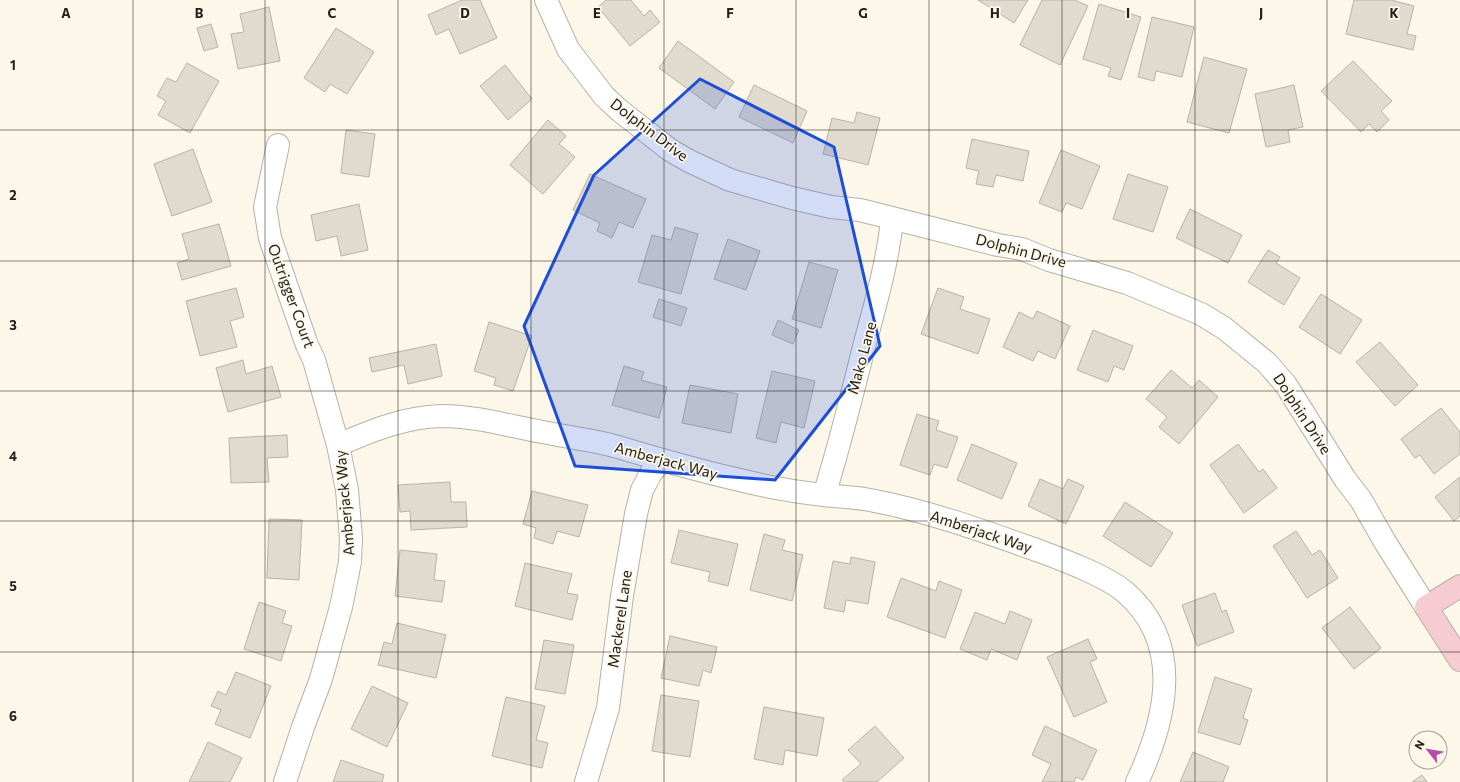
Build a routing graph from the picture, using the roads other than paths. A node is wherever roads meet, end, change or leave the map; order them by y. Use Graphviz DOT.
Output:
graph roads {
  1 [pos="546,0"];
  2 [pos="278,145"];
  3 [pos="892,218"];
  4 [pos="338,445"];
  5 [pos="662,460"];
  6 [pos="824,495"];
  7 [pos="1460,586"];
  8 [pos="1426,607"];
  9 [pos="1460,660"];
  10 [pos="285,782"];
  11 [pos="586,782"];
  12 [pos="1138,782"];
  1 -- 3 [label="street, Dolphin Drive"];
  2 -- 4 [label="street, Outrigger Court"];
  3 -- 6 [label="street, Mako Lane"];
  3 -- 8 [label="street, Dolphin Drive"];
  4 -- 5 [label="street, Amberjack Way"];
  4 -- 10 [label="street, Amberjack Way"];
  5 -- 6 [label="street, Amberjack Way"];
  5 -- 11 [label="street, Mackerel Lane"];
  6 -- 12 [label="street, Amberjack Way"];
  7 -- 8 [label="street"];
  8 -- 9 [label="street"];
}
